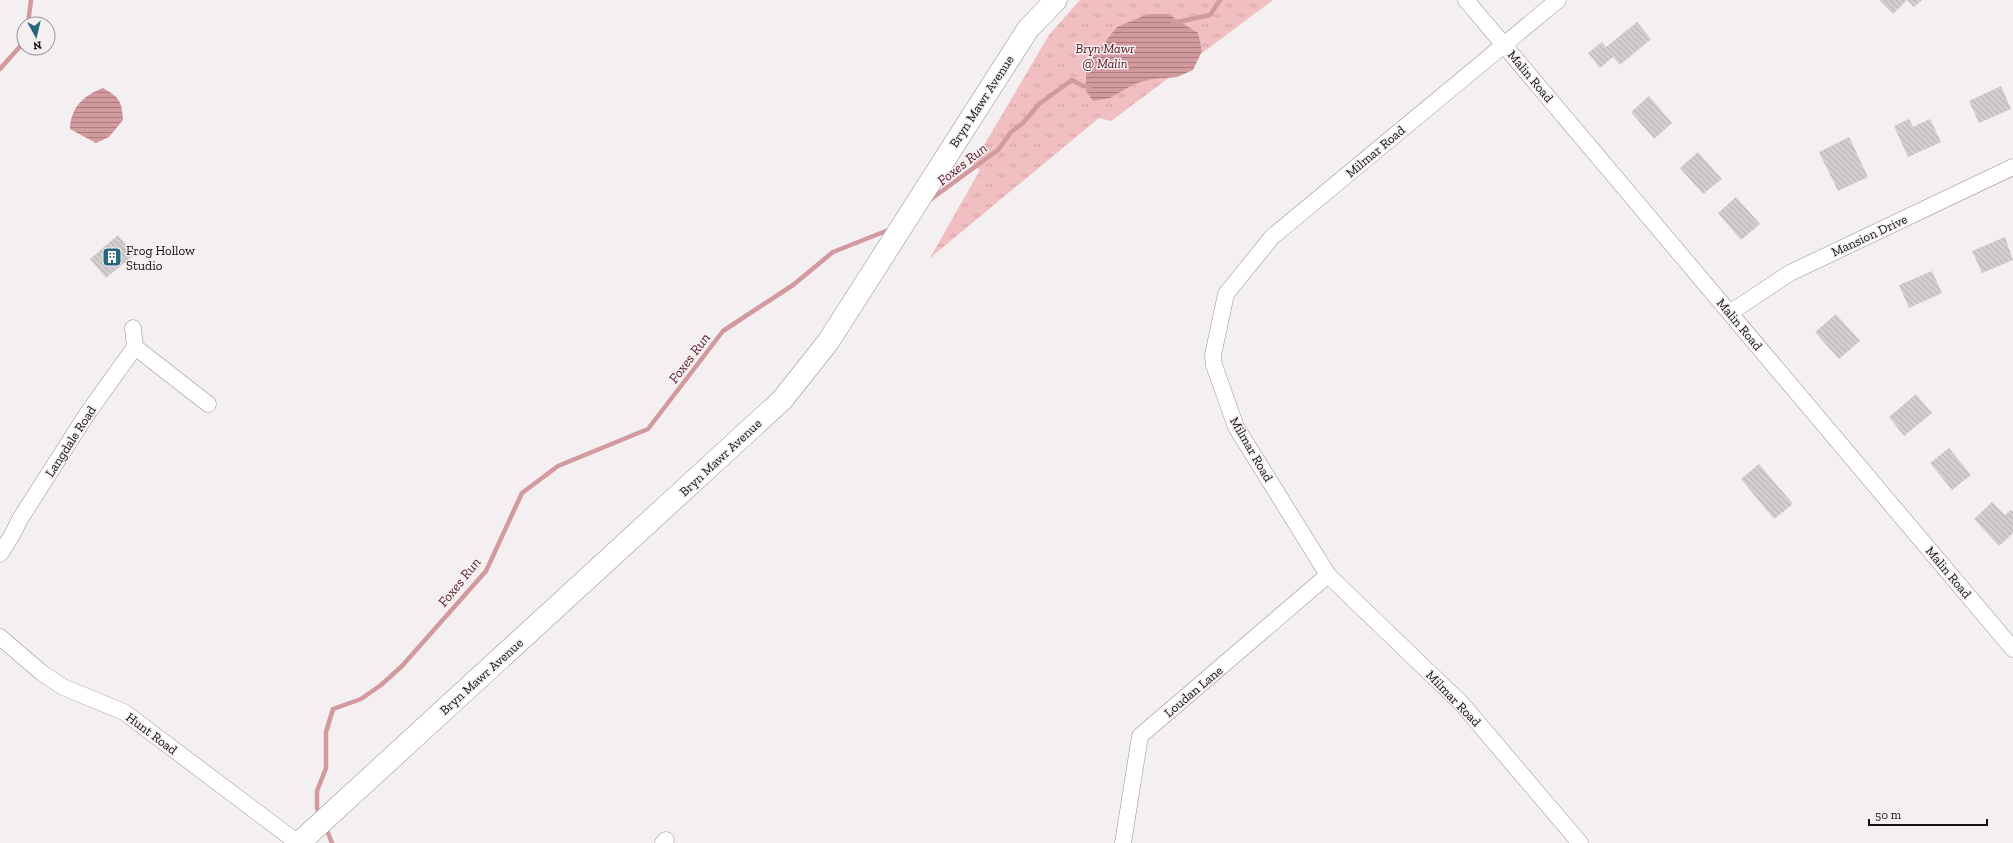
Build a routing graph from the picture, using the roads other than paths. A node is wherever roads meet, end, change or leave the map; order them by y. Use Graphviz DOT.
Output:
graph roads {
  1 [pos="1056,0"];
  2 [pos="1466,0"];
  3 [pos="1558,0"];
  4 [pos="1504,44"];
  5 [pos="2013,167"];
  6 [pos="1730,312"];
  7 [pos="134,328"];
  8 [pos="134,347"];
  9 [pos="208,404"];
  10 [pos="0,554"];
  11 [pos="1328,575"];
  12 [pos="0,637"];
  13 [pos="2013,649"];
  14 [pos="298,843"];
  15 [pos="1124,843"];
  16 [pos="1580,843"];
  1 -- 14 [label="main road, Bryn Mawr Avenue"];
  2 -- 4 [label="street, Malin Road"];
  3 -- 4 [label="street, Milmar Road"];
  4 -- 6 [label="street, Malin Road"];
  4 -- 11 [label="street, Milmar Road"];
  5 -- 6 [label="street, Mansion Drive"];
  6 -- 13 [label="street, Malin Road"];
  7 -- 8 [label="street"];
  8 -- 9 [label="street"];
  8 -- 10 [label="street, Langdale Road"];
  11 -- 15 [label="street, Loudan Lane"];
  11 -- 16 [label="street, Milmar Road"];
  12 -- 14 [label="street, Hunt Road"];
}
